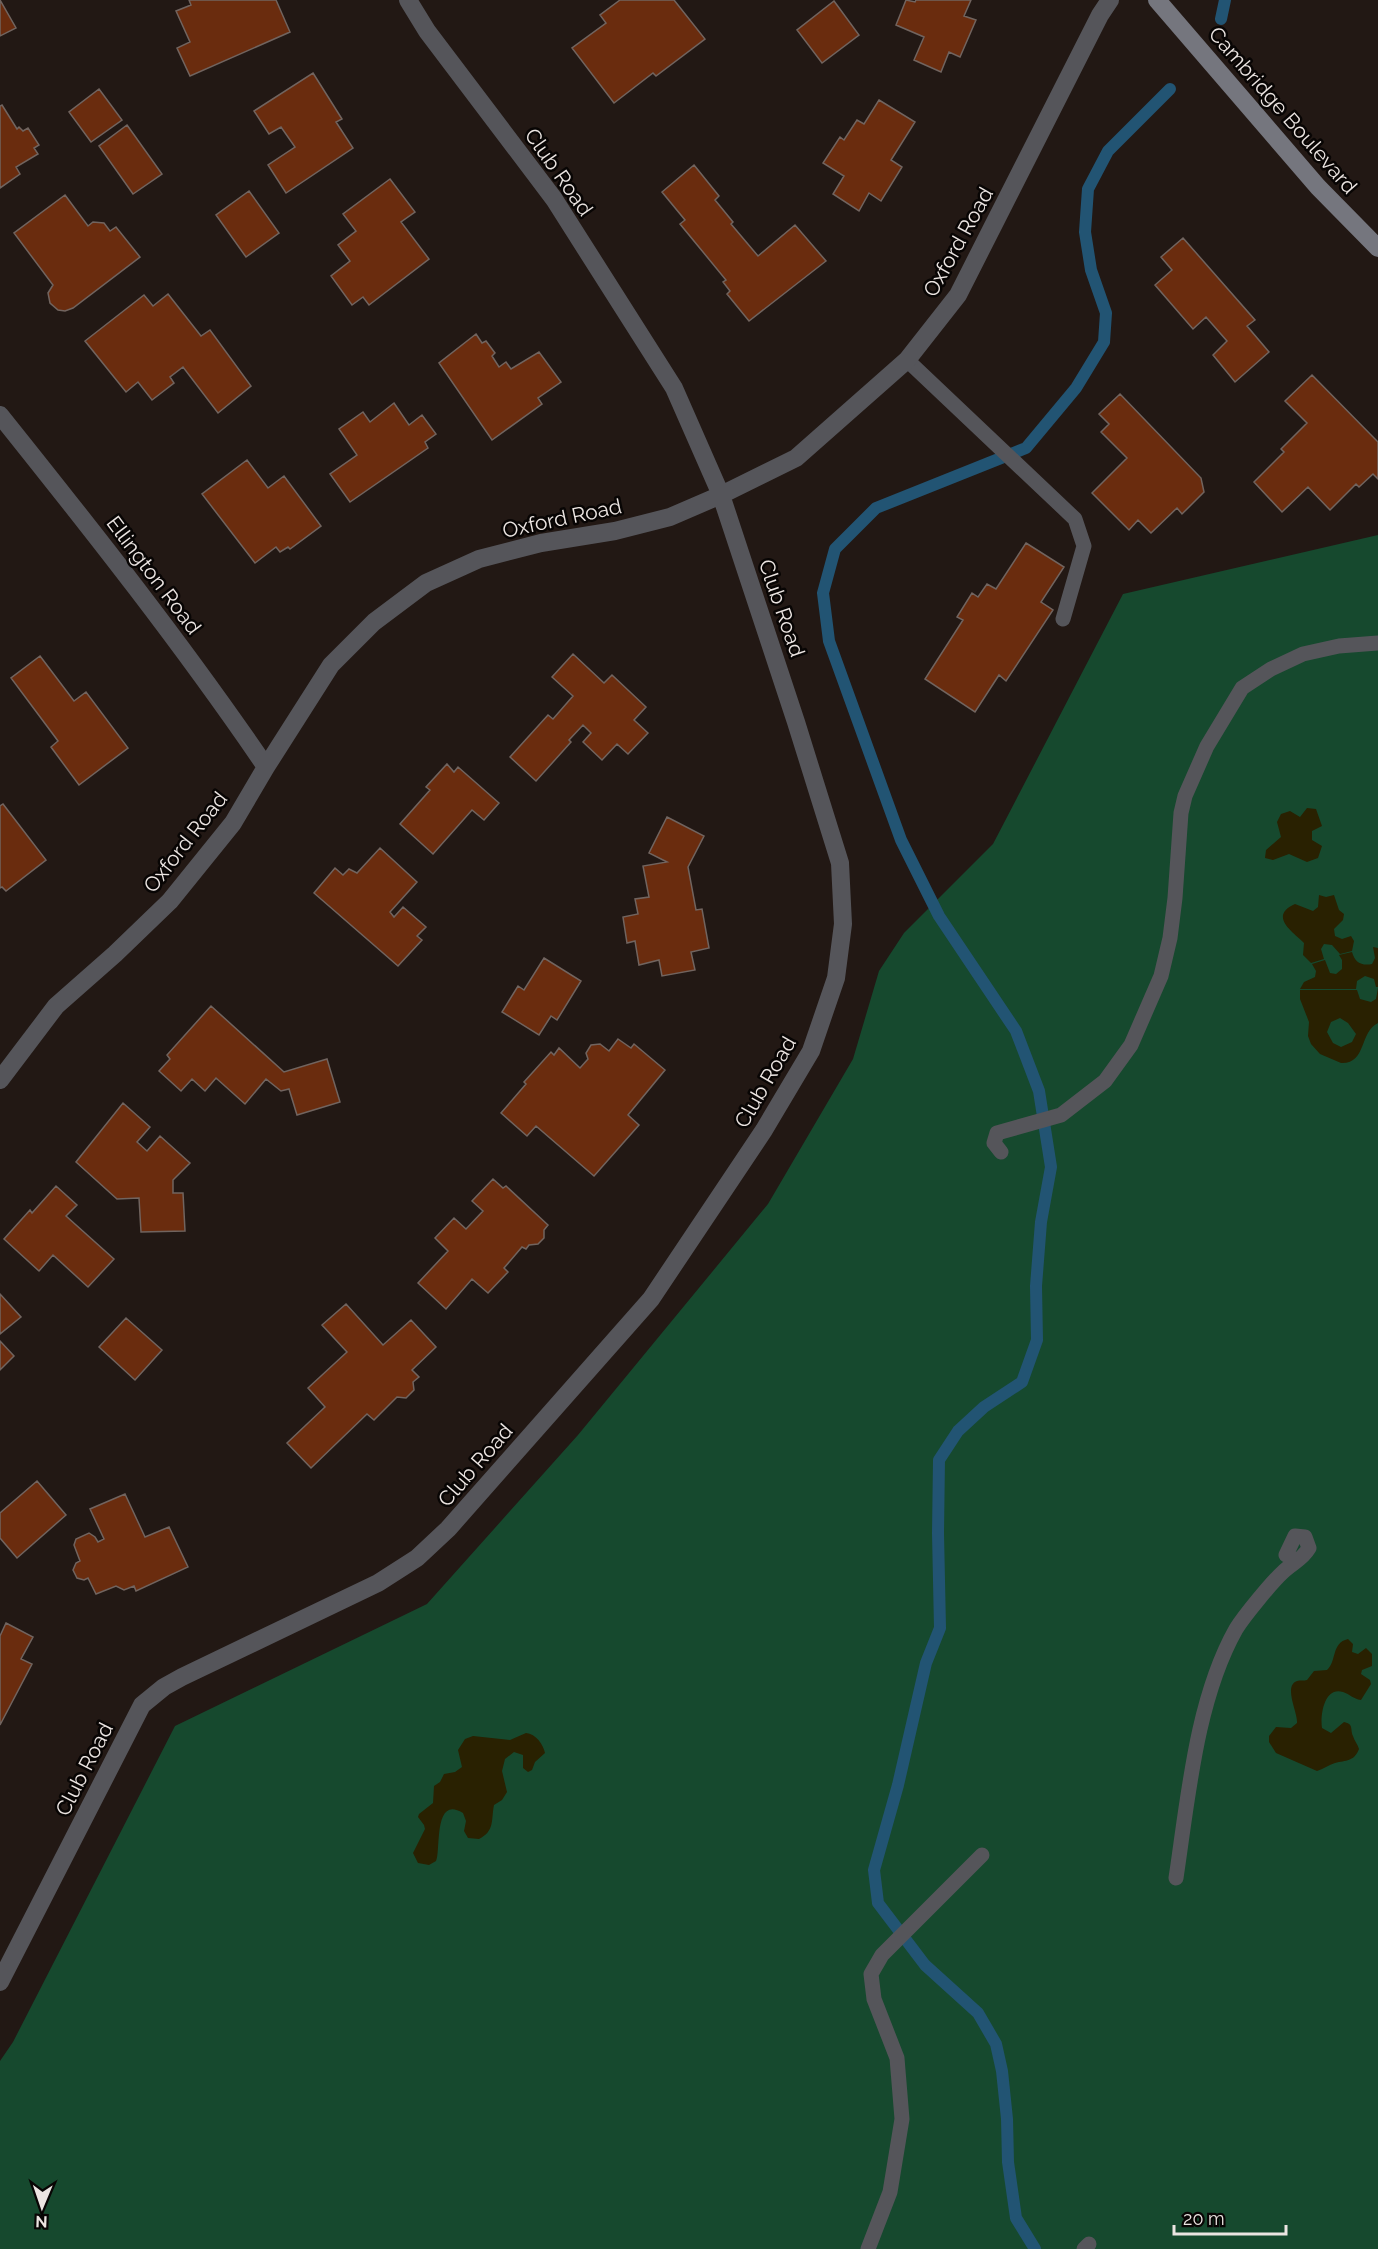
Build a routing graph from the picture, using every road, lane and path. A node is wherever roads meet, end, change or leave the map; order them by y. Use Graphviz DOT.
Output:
graph roads {
  1 [pos="408,0"];
  2 [pos="1110,0"];
  3 [pos="1157,0"];
  4 [pos="1378,248"];
  5 [pos="907,360"];
  6 [pos="0,415"];
  7 [pos="722,495"];
  8 [pos="1063,619"];
  9 [pos="1378,643"];
  10 [pos="266,767"];
  11 [pos="0,1080"];
  12 [pos="1001,1152"];
  13 [pos="1286,1555"];
  14 [pos="982,1855"];
  15 [pos="1176,1878"];
  16 [pos="0,1982"];
  17 [pos="868,2249"];
  1 -- 7 [label="street, Club Road"];
  2 -- 5 [label="street, Oxford Road"];
  3 -- 4 [label="street, Cambridge Boulevard"];
  5 -- 7 [label="street, Oxford Road"];
  5 -- 8 [label="lane"];
  6 -- 10 [label="street, Ellington Road"];
  7 -- 10 [label="street, Oxford Road"];
  7 -- 16 [label="street, Club Road"];
  9 -- 12 [label="lane"];
  10 -- 11 [label="street, Oxford Road"];
  13 -- 15 [label="lane"];
  14 -- 17 [label="lane"];
}
